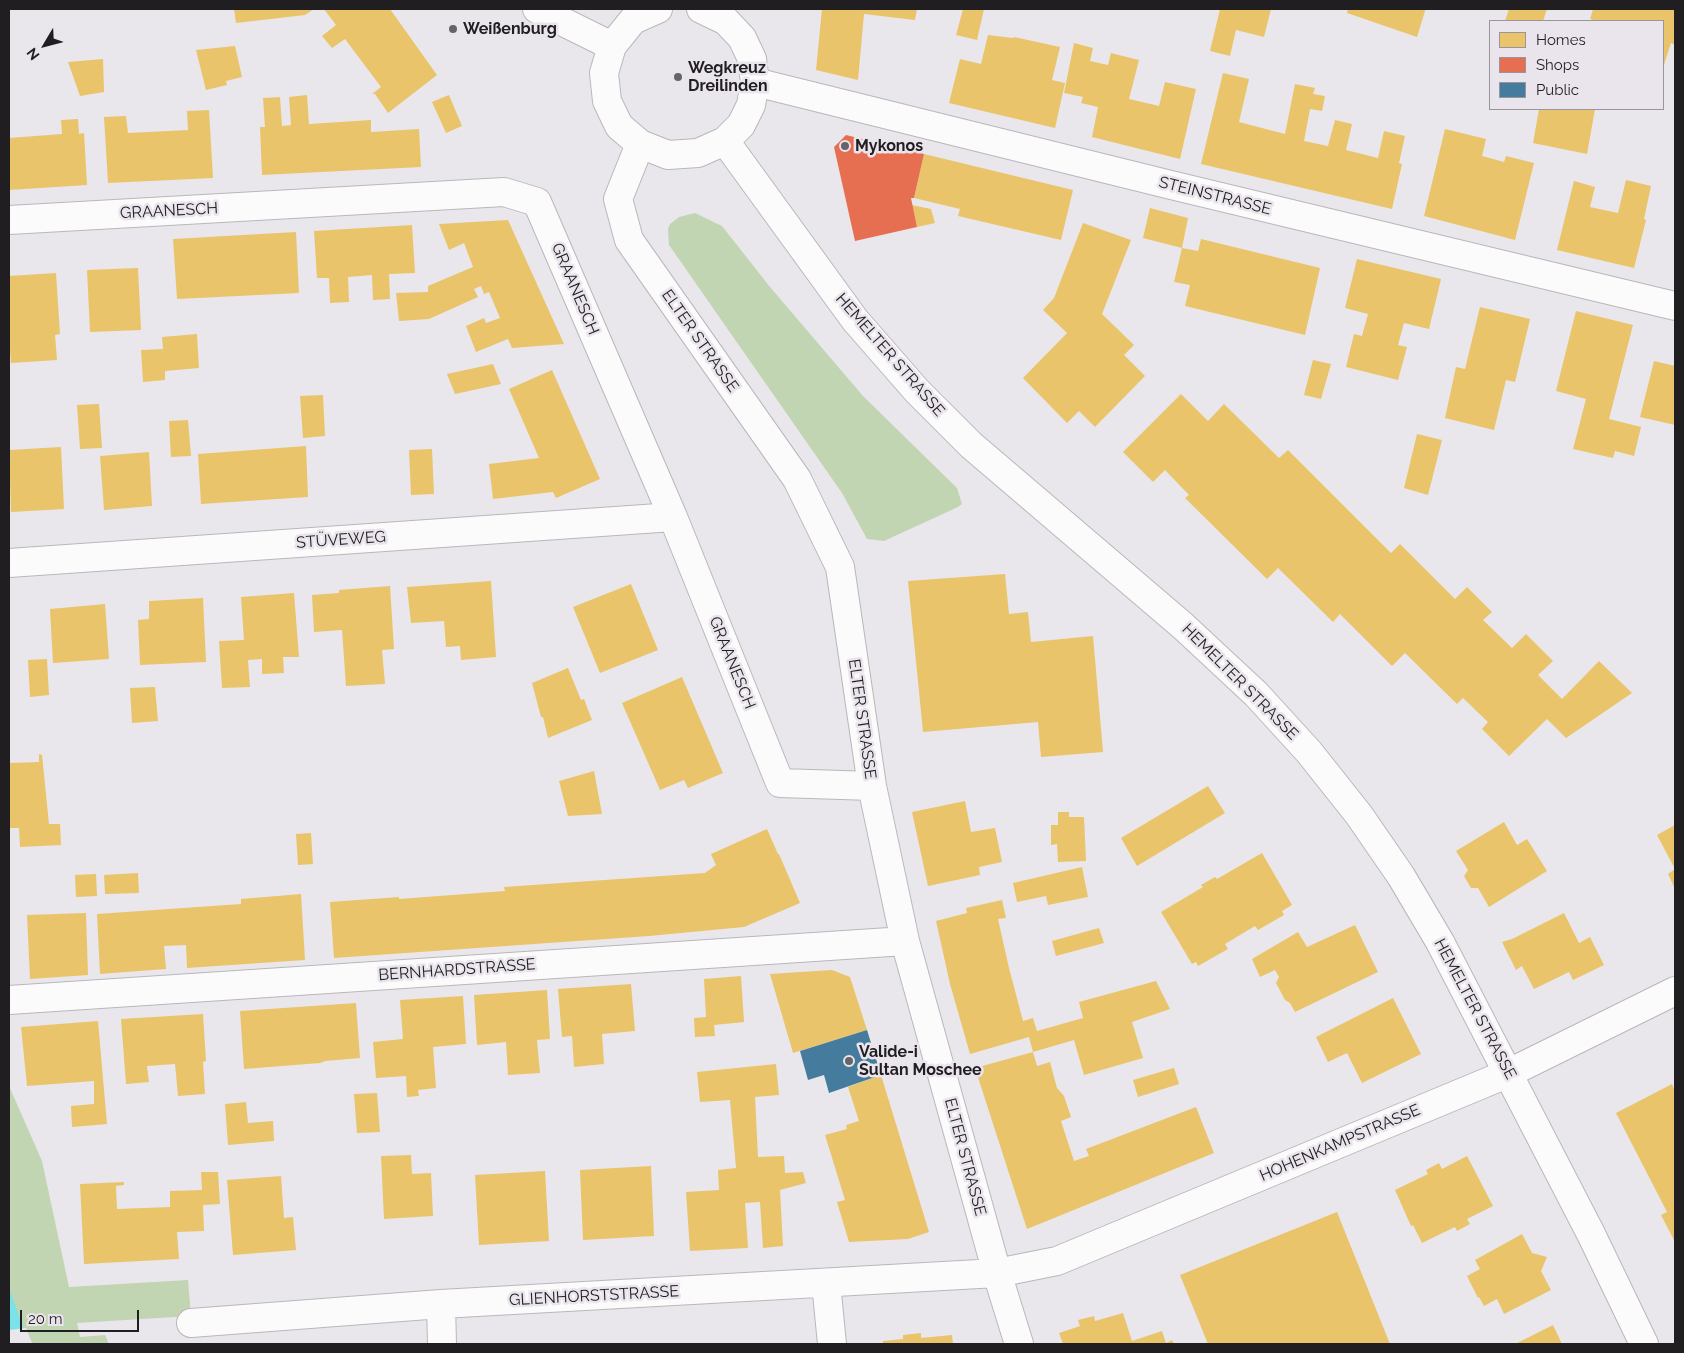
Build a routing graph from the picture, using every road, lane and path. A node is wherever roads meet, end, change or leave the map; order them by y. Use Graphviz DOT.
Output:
graph roads {
  1 [pos="537,9"];
  2 [pos="658,9"];
  3 [pos="701,9"];
  4 [pos="730,15"];
  5 [pos="612,46"];
  6 [pos="755,82"];
  7 [pos="725,141"];
  8 [pos="640,144"];
  9 [pos="9,220"];
  10 [pos="1675,306"];
  11 [pos="672,517"];
  12 [pos="9,563"];
  13 [pos="872,786"];
  14 [pos="905,941"];
  15 [pos="1675,991"];
  16 [pos="9,1000"];
  17 [pos="1509,1073"];
  18 [pos="997,1273"];
  19 [pos="826,1283"];
  20 [pos="441,1304"];
  21 [pos="191,1323"];
  22 [pos="442,1344"];
  23 [pos="832,1344"];
  24 [pos="1019,1344"];
  25 [pos="1644,1344"];
  1 -- 5 [label="street"];
  2 -- 5 [label="street"];
  3 -- 4 [label="street"];
  4 -- 6 [label="street"];
  5 -- 8 [label="street"];
  6 -- 7 [label="street"];
  6 -- 10 [label="street, STEINSTRASSE"];
  7 -- 8 [label="street"];
  7 -- 17 [label="street, HEMELTER STRASSE"];
  8 -- 13 [label="street, ELTER STRASSE"];
  9 -- 11 [label="street, GRAANESCH"];
  11 -- 12 [label="street, STÜVEWEG"];
  11 -- 13 [label="street, GRAANESCH"];
  13 -- 14 [label="street, ELTER STRASSE"];
  14 -- 16 [label="street, BERNHARDSTRASSE"];
  14 -- 18 [label="street, ELTER STRASSE"];
  15 -- 17 [label="street, HOHENKAMPSTRASSE"];
  17 -- 18 [label="street, HOHENKAMPSTRASSE"];
  17 -- 25 [label="street, HEMELTER STRASSE"];
  18 -- 19 [label="street, GLIENHORSTSTRASSE"];
  18 -- 24 [label="street, ELTER STRASSE"];
  19 -- 20 [label="street, GLIENHORSTSTRASSE"];
  19 -- 23 [label="street"];
  20 -- 21 [label="street, GLIENHORSTSTRASSE"];
  20 -- 22 [label="street"];
}
